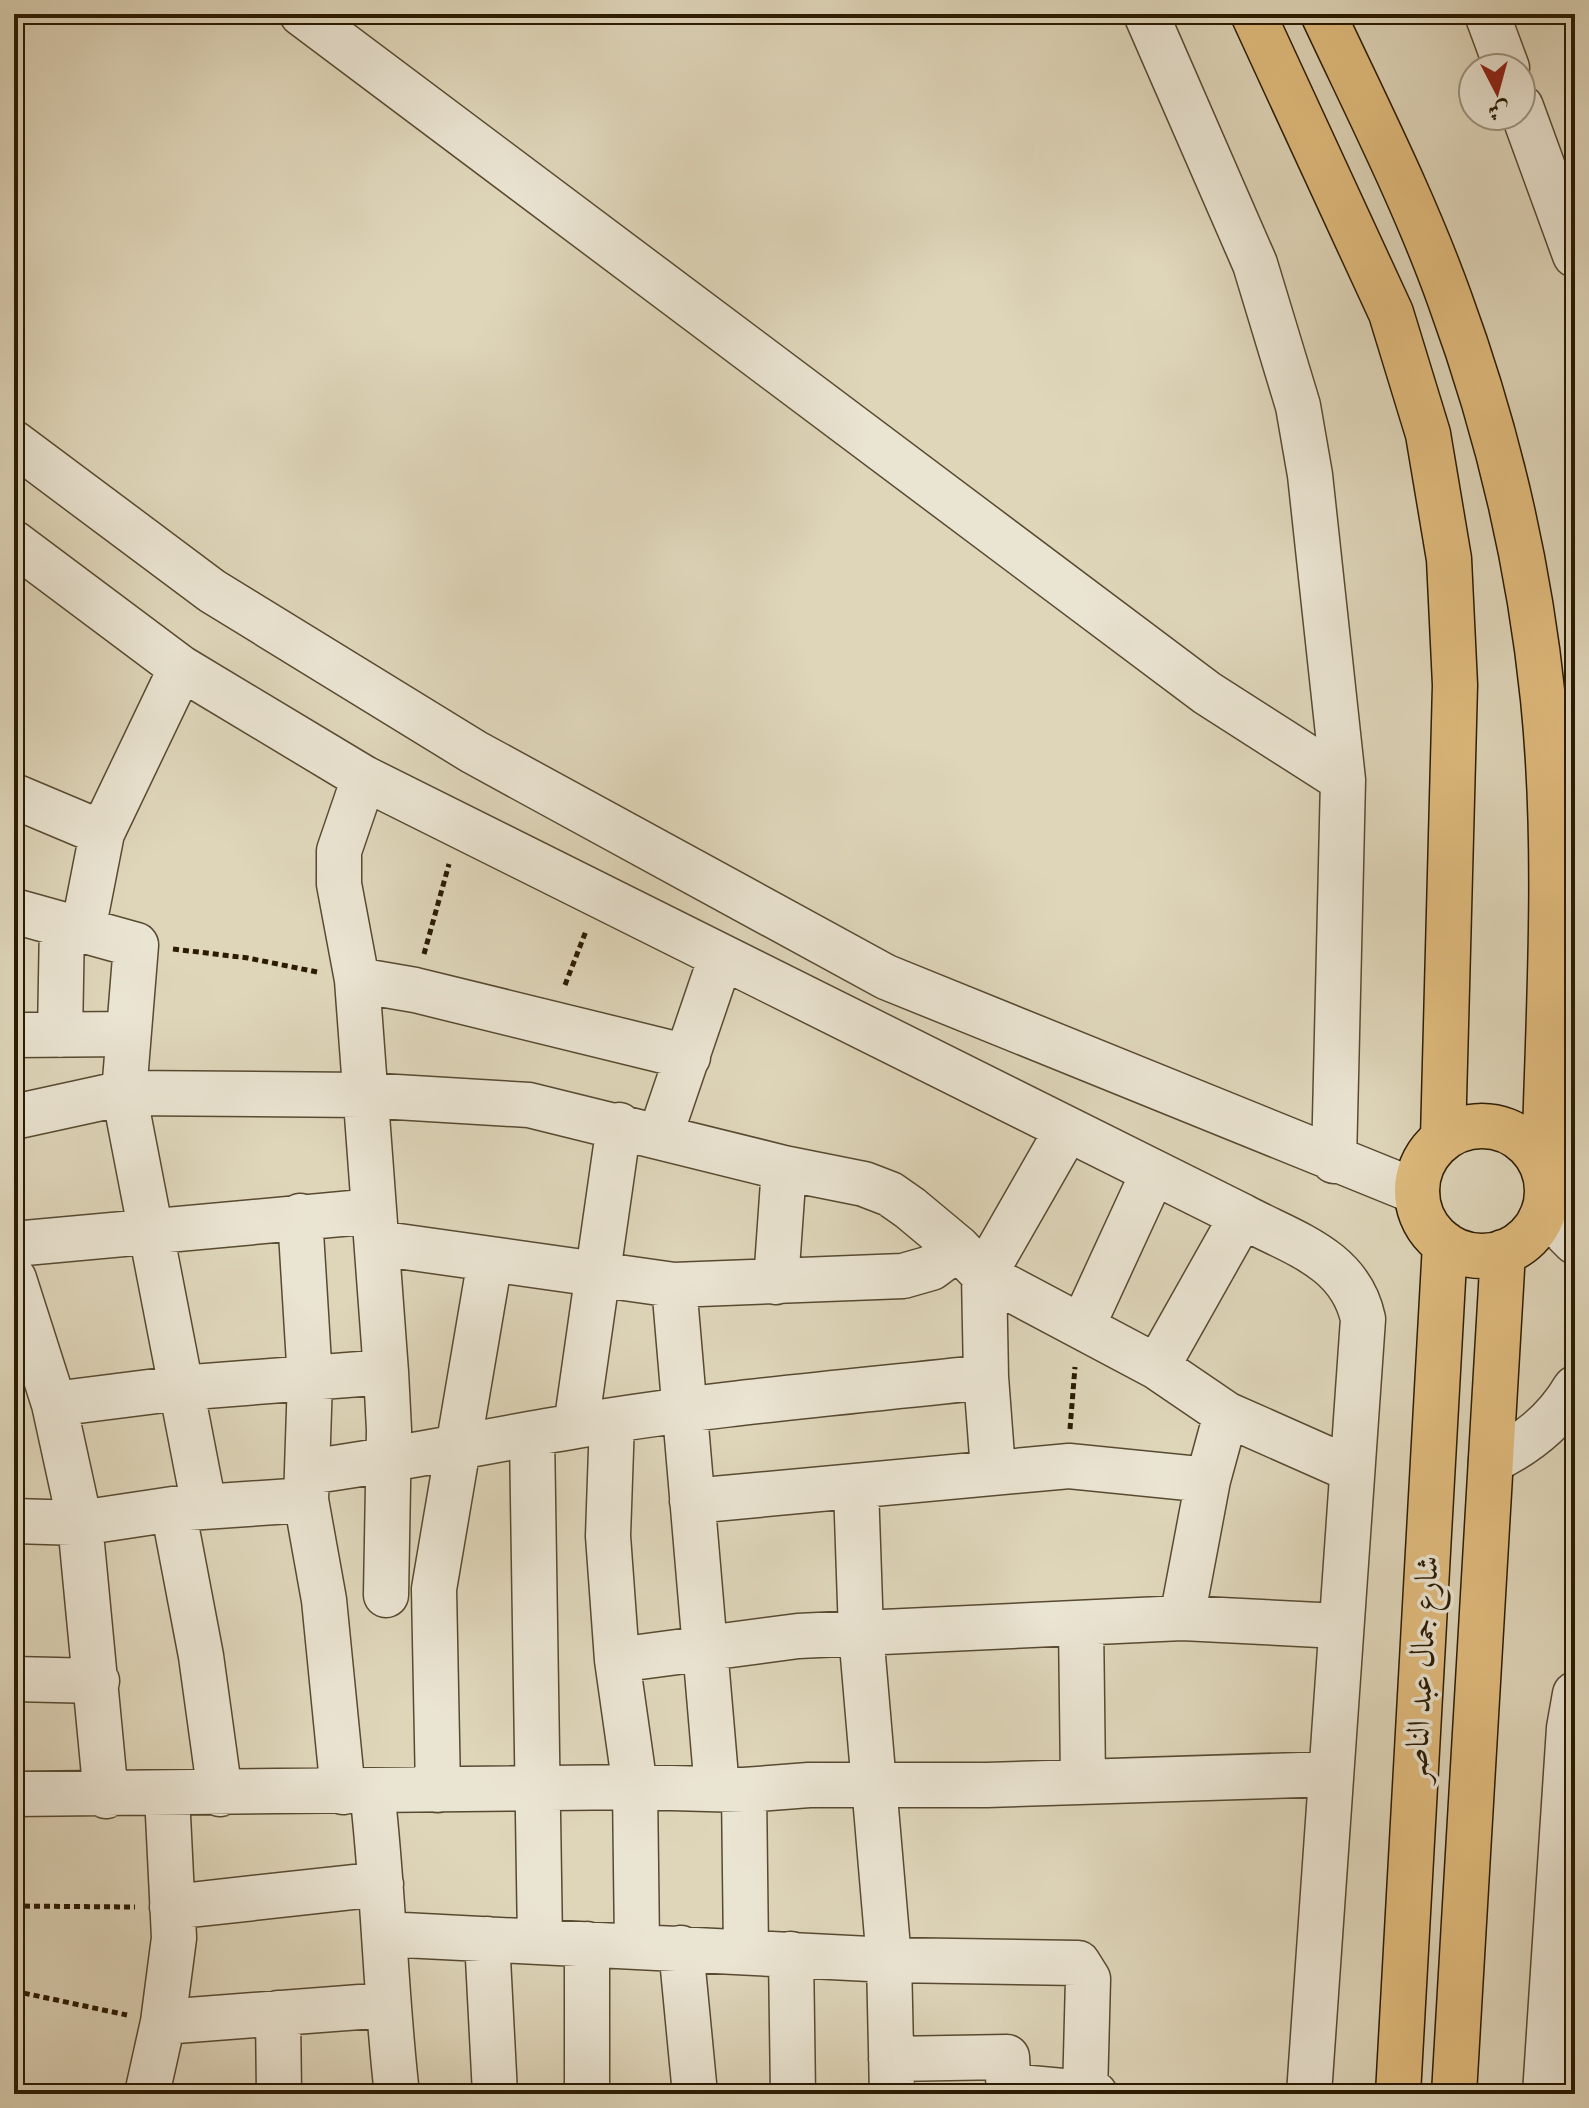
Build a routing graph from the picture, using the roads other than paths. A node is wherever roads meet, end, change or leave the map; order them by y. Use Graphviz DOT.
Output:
graph roads {
  1 [pos="302,14"];
  2 [pos="1253,14"];
  3 [pos="1323,14"];
  4 [pos="1487,14"];
  5 [pos="1141,15"];
  6 [pos="1501,52"];
  7 [pos="1530,132"];
  8 [pos="1575,255"];
  9 [pos="14,443"];
  10 [pos="14,543"];
  11 [pos="181,668"];
  12 [pos="364,778"];
  13 [pos="1343,780"];
  14 [pos="14,796"];
  15 [pos="102,833"];
  16 [pos="14,911"];
  17 [pos="73,927"];
  18 [pos="721,957"];
  19 [pos="357,980"];
  20 [pos="128,1034"];
  21 [pos="14,1035"];
  22 [pos="60,1035"];
  23 [pos="688,1057"];
  24 [pos="124,1093"];
  25 [pos="363,1095"];
  26 [pos="14,1117"];
  27 [pos="1067,1130"];
  28 [pos="640,1131"];
  29 [pos="1443,1138"];
  30 [pos="1334,1161"];
  31 [pos="784,1168"];
  32 [pos="1153,1173"];
  33 [pos="1417,1192"];
  34 [pos="1558,1203"];
  35 [pos="300,1216"];
  36 [pos="1242,1216"];
  37 [pos="375,1227"];
  38 [pos="152,1231"];
  39 [pos="14,1244"];
  40 [pos="1445,1244"];
  41 [pos="1503,1252"];
  42 [pos="490,1260"];
  43 [pos="971,1261"];
  44 [pos="596,1274"];
  45 [pos="14,1279"];
  46 [pos="776,1282"];
  47 [pos="674,1285"];
  48 [pos="1083,1325"];
  49 [pos="1157,1367"];
  50 [pos="386,1372"];
  51 [pos="986,1377"];
  52 [pos="310,1380"];
  53 [pos="180,1388"];
  54 [pos="1575,1388"];
  55 [pos="54,1404"];
  56 [pos="685,1411"];
  57 [pos="1226,1414"];
  58 [pos="594,1423"];
  59 [pos="532,1435"];
  60 [pos="460,1444"];
  61 [pos="388,1461"];
  62 [pos="1491,1461"];
  63 [pos="1350,1469"];
  64 [pos="993,1470"];
  65 [pos="1208,1480"];
  66 [pos="306,1486"];
  67 [pos="856,1487"];
  68 [pos="692,1501"];
  69 [pos="188,1508"];
  70 [pos="14,1521"];
  71 [pos="80,1523"];
  72 [pos="434,1589"];
  73 [pos="386,1595"];
  74 [pos="324,1600"];
  75 [pos="1182,1618"];
  76 [pos="1081,1623"];
  77 [pos="1339,1626"];
  78 [pos="861,1633"];
  79 [pos="706,1651"];
  80 [pos="617,1660"];
  81 [pos="14,1679"];
  82 [pos="97,1681"];
  83 [pos="1575,1694"];
  84 [pos="1331,1774"];
  85 [pos="1083,1780"];
  86 [pos="873,1783"];
  87 [pos="635,1787"];
  88 [pos="536,1789"];
  89 [pos="438,1790"];
  90 [pos="730,1790"];
  91 [pos="358,1792"];
  92 [pos="220,1794"];
  93 [pos="167,1795"];
  94 [pos="106,1796"];
  95 [pos="15,1803"];
  96 [pos="381,1884"];
  97 [pos="172,1907"];
  98 [pos="384,1934"];
  99 [pos="487,1939"];
  100 [pos="540,1941"];
  101 [pos="587,1944"];
  102 [pos="637,1946"];
  103 [pos="681,1948"];
  104 [pos="746,1952"];
  105 [pos="791,1954"];
  106 [pos="889,1960"];
  107 [pos="386,2005"];
  108 [pos="278,2013"];
  109 [pos="163,2022"];
  110 [pos="891,2077"];
  111 [pos="1009,2090"];
  112 [pos="147,2094"];
  113 [pos="279,2094"];
  114 [pos="397,2094"];
  115 [pos="495,2094"];
  116 [pos="587,2094"];
  117 [pos="695,2094"];
  118 [pos="793,2094"];
  119 [pos="1085,2094"];
  120 [pos="1095,2094"];
  121 [pos="1309,2094"];
  122 [pos="1398,2094"];
  123 [pos="1454,2094"];
  124 [pos="1545,2094"];
  1 -- 13 [label="street"];
  2 -- 29 [label="main road"];
  3 -- 34 [label="main road"];
  4 -- 6 [label="street"];
  5 -- 13 [label="street"];
  7 -- 8 [label="street"];
  9 -- 30 [label="street"];
  10 -- 11 [label="street"];
  11 -- 12 [label="street"];
  11 -- 15 [label="street"];
  12 -- 18 [label="street"];
  12 -- 19 [label="street"];
  13 -- 30 [label="street"];
  14 -- 15 [label="street"];
  15 -- 17 [label="street"];
  16 -- 17 [label="street"];
  17 -- 20 [label="street"];
  17 -- 22 [label="street"];
  18 -- 23 [label="street"];
  18 -- 27 [label="street"];
  19 -- 23 [label="street"];
  19 -- 25 [label="street"];
  20 -- 22 [label="street"];
  20 -- 24 [label="street"];
  21 -- 22 [label="street"];
  23 -- 28 [label="street"];
  24 -- 25 [label="street"];
  24 -- 26 [label="street"];
  24 -- 38 [label="street"];
  25 -- 28 [label="street"];
  25 -- 37 [label="street"];
  27 -- 32 [label="street"];
  27 -- 43 [label="street"];
  28 -- 31 [label="street"];
  28 -- 44 [label="street"];
  29 -- 33 [label="main road"];
  29 -- 34 [label="main road"];
  30 -- 33 [label="street"];
  31 -- 43 [label="street"];
  31 -- 46 [label="street"];
  32 -- 36 [label="street"];
  32 -- 48 [label="street"];
  33 -- 40 [label="main road"];
  34 -- 41 [label="main road"];
  35 -- 37 [label="street"];
  35 -- 38 [label="street"];
  35 -- 52 [label="street"];
  36 -- 49 [label="street"];
  36 -- 63 [label="street"];
  37 -- 42 [label="street"];
  37 -- 50 [label="street"];
  38 -- 39 [label="street"];
  38 -- 53 [label="street"];
  40 -- 41 [label="main road"];
  40 -- 122 [label="main road, شارع جمال عبد الناصر"];
  41 -- 62 [label="main road, شارع جمال عبد الناصر"];
  42 -- 44 [label="street"];
  42 -- 60 [label="street"];
  43 -- 46 [label="street"];
  43 -- 48 [label="street"];
  43 -- 51 [label="street"];
  44 -- 47 [label="street"];
  44 -- 58 [label="street"];
  45 -- 55 [label="street"];
  46 -- 47 [label="street"];
  47 -- 56 [label="street"];
  48 -- 49 [label="street"];
  49 -- 57 [label="street"];
  50 -- 52 [label="street"];
  50 -- 61 [label="street"];
  51 -- 56 [label="street"];
  51 -- 64 [label="street"];
  52 -- 53 [label="street"];
  52 -- 66 [label="street"];
  53 -- 55 [label="street"];
  53 -- 69 [label="street"];
  54 -- 62 [label="street"];
  55 -- 71 [label="street"];
  56 -- 58 [label="street"];
  56 -- 68 [label="street"];
  57 -- 63 [label="street"];
  57 -- 65 [label="street"];
  58 -- 59 [label="street"];
  58 -- 80 [label="street"];
  59 -- 60 [label="street"];
  59 -- 88 [label="street"];
  60 -- 61 [label="street"];
  60 -- 72 [label="street"];
  61 -- 66 [label="street"];
  61 -- 73 [label="street"];
  62 -- 123 [label="main road, شارع جمال عبد الناصر"];
  63 -- 77 [label="street"];
  64 -- 65 [label="street"];
  64 -- 67 [label="street"];
  65 -- 75 [label="street"];
  66 -- 69 [label="street"];
  66 -- 74 [label="street"];
  67 -- 68 [label="street"];
  67 -- 78 [label="street"];
  68 -- 79 [label="street"];
  69 -- 71 [label="street"];
  69 -- 92 [label="street"];
  70 -- 71 [label="street"];
  71 -- 82 [label="street"];
  72 -- 73 [label="street"];
  72 -- 89 [label="street"];
  73 -- 74 [label="street"];
  74 -- 91 [label="street"];
  75 -- 76 [label="street"];
  75 -- 77 [label="street"];
  76 -- 78 [label="street"];
  76 -- 85 [label="street"];
  77 -- 84 [label="street"];
  78 -- 79 [label="street"];
  78 -- 86 [label="street"];
  79 -- 80 [label="street"];
  79 -- 90 [label="street"];
  80 -- 87 [label="street"];
  81 -- 82 [label="street"];
  82 -- 94 [label="street"];
  83 -- 124 [label="street"];
  84 -- 85 [label="street"];
  84 -- 121 [label="street"];
  85 -- 86 [label="street"];
  86 -- 90 [label="street"];
  86 -- 106 [label="street"];
  87 -- 88 [label="street"];
  87 -- 90 [label="street"];
  87 -- 102 [label="street"];
  88 -- 89 [label="street"];
  88 -- 100 [label="street"];
  89 -- 91 [label="street"];
  90 -- 104 [label="street"];
  91 -- 92 [label="street"];
  91 -- 96 [label="street"];
  92 -- 93 [label="street"];
  93 -- 94 [label="street"];
  93 -- 97 [label="street"];
  94 -- 95 [label="street"];
  96 -- 97 [label="street"];
  96 -- 98 [label="street"];
  97 -- 109 [label="street"];
  98 -- 99 [label="street"];
  98 -- 107 [label="street"];
  99 -- 100 [label="street"];
  99 -- 115 [label="street"];
  100 -- 101 [label="street"];
  101 -- 102 [label="street"];
  101 -- 116 [label="street"];
  102 -- 103 [label="street"];
  103 -- 104 [label="street"];
  103 -- 117 [label="street"];
  104 -- 105 [label="street"];
  105 -- 106 [label="street"];
  105 -- 118 [label="street"];
  106 -- 110 [label="street"];
  106 -- 119 [label="street"];
  107 -- 108 [label="street"];
  107 -- 114 [label="street"];
  108 -- 109 [label="street"];
  108 -- 113 [label="street"];
  109 -- 112 [label="street"];
  110 -- 111 [label="street"];
  111 -- 119 [label="street"];
  119 -- 120 [label="street"];
}
